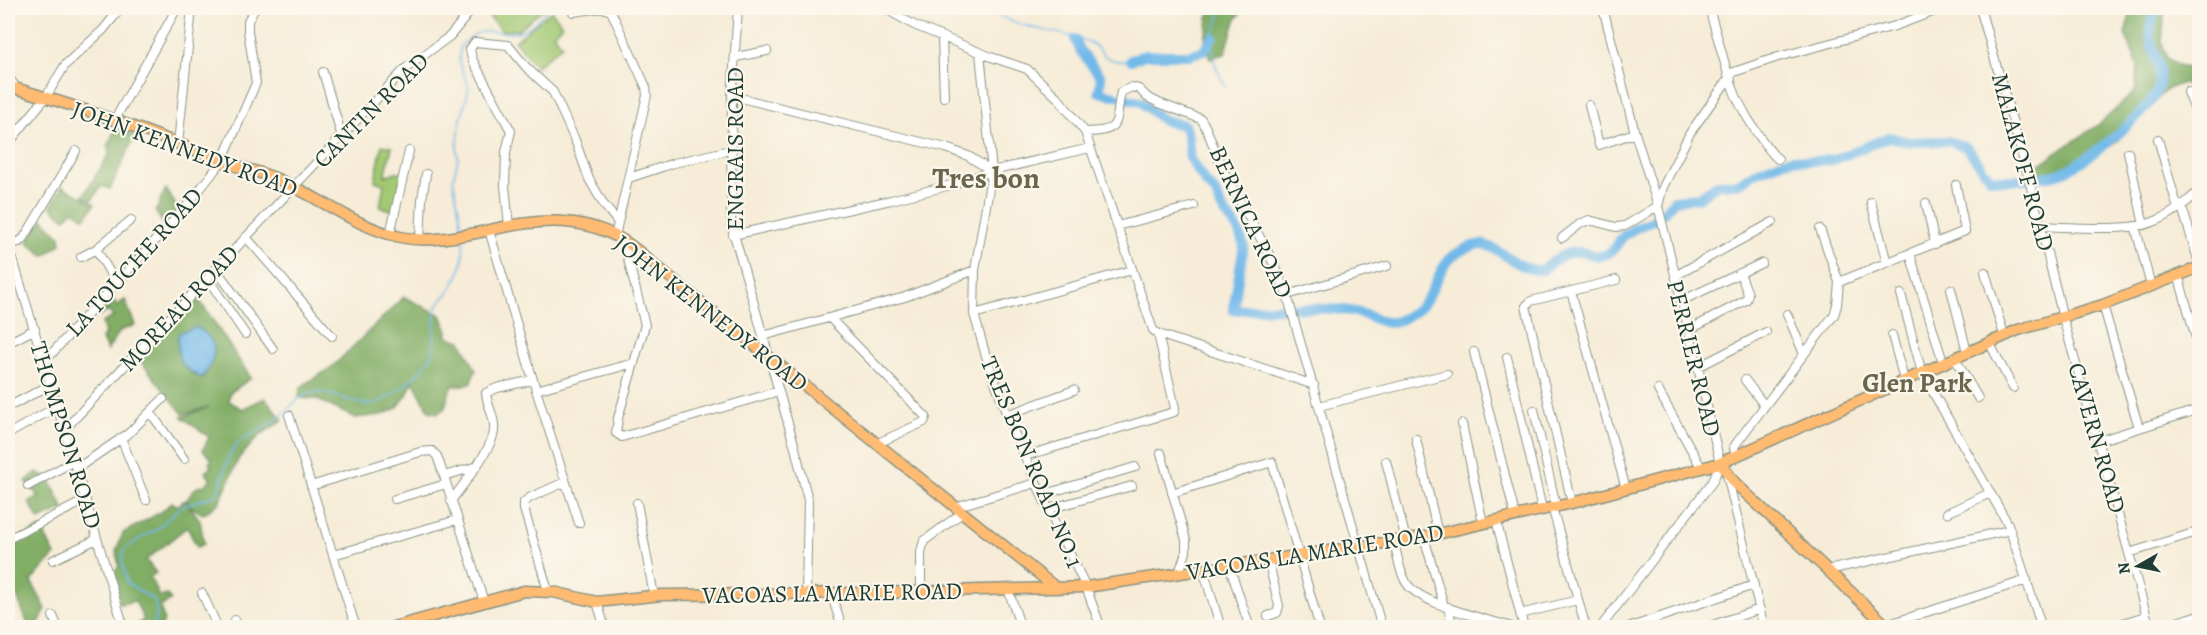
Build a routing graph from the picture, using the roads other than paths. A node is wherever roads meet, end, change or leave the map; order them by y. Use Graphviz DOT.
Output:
graph roads {
  1 [pos="122,8"];
  2 [pos="177,8"];
  3 [pos="192,8"];
  4 [pos="253,8"];
  5 [pos="473,8"];
  6 [pos="738,8"];
  7 [pos="884,8"];
  8 [pos="1603,8"];
  9 [pos="1709,8"];
  10 [pos="1943,8"];
  11 [pos="1980,8"];
  12 [pos="614,9"];
  13 [pos="573,12"];
  14 [pos="942,37"];
  15 [pos="767,51"];
  16 [pos="980,53"];
  17 [pos="736,57"];
  18 [pos="323,72"];
  19 [pos="8,76"];
  20 [pos="1729,78"];
  21 [pos="12,87"];
  22 [pos="2188,92"];
  23 [pos="732,96"];
  24 [pos="45,97"];
  25 [pos="944,97"];
  26 [pos="1589,105"];
  27 [pos="114,121"];
  28 [pos="2199,123"];
  29 [pos="1085,132"];
  30 [pos="1635,133"];
  31 [pos="342,137"];
  32 [pos="2158,139"];
  33 [pos="8,144"];
  34 [pos="178,144"];
  35 [pos="1090,148"];
  36 [pos="730,150"];
  37 [pos="76,151"];
  38 [pos="409,152"];
  39 [pos="2128,152"];
  40 [pos="1778,159"];
  41 [pos="222,161"];
  42 [pos="992,171"];
  43 [pos="426,174"];
  44 [pos="629,178"];
  45 [pos="1956,185"];
  46 [pos="294,187"];
  47 [pos="2199,190"];
  48 [pos="1871,202"];
  49 [pos="1926,202"];
  50 [pos="1194,206"];
  51 [pos="1658,206"];
  52 [pos="2180,208"];
  53 [pos="131,220"];
  54 [pos="617,221"];
  55 [pos="1773,222"];
  56 [pos="2144,225"];
  57 [pos="509,226"];
  58 [pos="1117,226"];
  59 [pos="2040,226"];
  60 [pos="2135,226"];
  61 [pos="1820,229"];
  62 [pos="489,230"];
  63 [pos="390,234"];
  64 [pos="733,235"];
  65 [pos="246,237"];
  66 [pos="619,238"];
  67 [pos="1562,238"];
  68 [pos="420,240"];
  69 [pos="8,243"];
  70 [pos="1935,244"];
  71 [pos="96,249"];
  72 [pos="1910,254"];
  73 [pos="81,257"];
  74 [pos="1762,263"];
  75 [pos="1887,263"];
  76 [pos="1387,266"];
  77 [pos="2199,266"];
  78 [pos="216,269"];
  79 [pos="975,270"];
  80 [pos="1132,270"];
  81 [pos="1985,272"];
  82 [pos="17,273"];
  83 [pos="1740,273"];
  84 [pos="2178,275"];
  85 [pos="1674,276"];
  86 [pos="8,278"];
  87 [pos="208,279"];
  88 [pos="1616,280"];
  89 [pos="1839,282"];
  90 [pos="116,283"];
  91 [pos="2151,286"];
  92 [pos="1951,289"];
  93 [pos="1571,291"];
  94 [pos="1901,294"];
  95 [pos="1287,295"];
  96 [pos="1681,301"];
  97 [pos="2103,305"];
  98 [pos="974,314"];
  99 [pos="1787,315"];
  100 [pos="830,318"];
  101 [pos="2063,318"];
  102 [pos="35,329"];
  103 [pos="1689,330"];
  104 [pos="1766,332"];
  105 [pos="245,334"];
  106 [pos="1158,334"];
  107 [pos="1892,335"];
  108 [pos="2004,335"];
  109 [pos="332,336"];
  110 [pos="763,336"];
  111 [pos="1989,342"];
  112 [pos="8,343"];
  113 [pos="273,349"];
  114 [pos="1474,352"];
  115 [pos="1967,352"];
  116 [pos="2199,352"];
  117 [pos="1804,354"];
  118 [pos="769,357"];
  119 [pos="1507,357"];
  120 [pos="1954,357"];
  121 [pos="45,362"];
  122 [pos="1943,362"];
  123 [pos="634,363"];
  124 [pos="1698,367"];
  125 [pos="1922,373"];
  126 [pos="1447,374"];
  127 [pos="533,380"];
  128 [pos="1745,380"];
  129 [pos="1904,380"];
  130 [pos="1314,385"];
  131 [pos="2013,388"];
  132 [pos="53,389"];
  133 [pos="536,390"];
  134 [pos="1074,390"];
  135 [pos="1658,390"];
  136 [pos="779,391"];
  137 [pos="1978,398"];
  138 [pos="163,399"];
  139 [pos="14,404"];
  140 [pos="1764,405"];
  141 [pos="58,406"];
  142 [pos="1319,406"];
  143 [pos="2199,409"];
  144 [pos="1534,410"];
  145 [pos="150,412"];
  146 [pos="289,415"];
  147 [pos="1007,415"];
  148 [pos="1462,424"];
  149 [pos="2139,428"];
  150 [pos="65,429"];
  151 [pos="10,433"];
  152 [pos="121,438"];
  153 [pos="1416,439"];
  154 [pos="2098,441"];
  155 [pos="876,444"];
  156 [pos="1161,453"];
  157 [pos="1736,454"];
  158 [pos="1025,456"];
  159 [pos="184,459"];
  160 [pos="1386,461"];
  161 [pos="75,465"];
  162 [pos="475,467"];
  163 [pos="1135,467"];
  164 [pos="1701,467"];
  165 [pos="1723,467"];
  166 [pos="445,480"];
  167 [pos="565,482"];
  168 [pos="1036,483"];
  169 [pos="28,486"];
  170 [pos="310,486"];
  171 [pos="1132,486"];
  172 [pos="1626,489"];
  173 [pos="1172,493"];
  174 [pos="1990,493"];
  175 [pos="1042,495"];
  176 [pos="394,499"];
  177 [pos="86,500"];
  178 [pos="146,500"];
  179 [pos="452,501"];
  180 [pos="637,503"];
  181 [pos="1572,503"];
  182 [pos="1550,508"];
  183 [pos="1048,509"];
  184 [pos="958,510"];
  185 [pos="1947,513"];
  186 [pos="1515,515"];
  187 [pos="457,520"];
  188 [pos="1496,520"];
  189 [pos="579,523"];
  190 [pos="1483,523"];
  191 [pos="2010,530"];
  192 [pos="2199,531"];
  193 [pos="1438,534"];
  194 [pos="1424,537"];
  195 [pos="8,539"];
  196 [pos="97,539"];
  197 [pos="1406,540"];
  198 [pos="1394,542"];
  199 [pos="1358,546"];
  200 [pos="2129,553"];
  201 [pos="333,555"];
  202 [pos="1299,555"];
  203 [pos="1268,559"];
  204 [pos="53,560"];
  205 [pos="1230,565"];
  206 [pos="1203,569"];
  207 [pos="1828,570"];
  208 [pos="1179,573"];
  209 [pos="2027,580"];
  210 [pos="1754,585"];
  211 [pos="1086,586"];
  212 [pos="1055,587"];
  213 [pos="1008,589"];
  214 [pos="548,591"];
  215 [pos="921,592"];
  216 [pos="202,593"];
  217 [pos="831,593"];
  218 [pos="806,594"];
  219 [pos="654,596"];
  220 [pos="1578,600"];
  221 [pos="484,602"];
  222 [pos="597,602"];
  223 [pos="1446,606"];
  224 [pos="1760,609"];
  225 [pos="1520,614"];
  226 [pos="2199,615"];
  227 [pos="53,616"];
  228 [pos="1268,616"];
  229 [pos="2146,616"];
  230 [pos="1607,619"];
  231 [pos="1887,626"];
  232 [pos="58,627"];
  233 [pos="123,627"];
  234 [pos="218,627"];
  235 [pos="356,627"];
  236 [pos="390,627"];
  237 [pos="605,627"];
  238 [pos="842,627"];
  239 [pos="1021,627"];
  240 [pos="1101,627"];
  241 [pos="1221,627"];
  242 [pos="1250,627"];
  243 [pos="1320,627"];
  244 [pos="1382,627"];
  245 [pos="1453,627"];
  246 [pos="1515,627"];
  247 [pos="1524,627"];
  248 [pos="1586,627"];
  249 [pos="1600,627"];
  250 [pos="1610,627"];
  251 [pos="1628,627"];
  252 [pos="1704,627"];
  253 [pos="1764,627"];
  254 [pos="2042,627"];
  255 [pos="2106,627"];
  256 [pos="2150,627"];
  257 [pos="2156,627"];
  1 -- 24 [label="street"];
  2 -- 27 [label="street"];
  3 -- 34 [label="street"];
  4 -- 41 [label="street, LA TOUCHE ROAD"];
  5 -- 31 [label="street, CANTIN ROAD"];
  6 -- 17 [label="street, ENGRAIS ROAD"];
  7 -- 14 [label="street"];
  8 -- 30 [label="street, PERRIER ROAD"];
  9 -- 20 [label="street"];
  10 -- 20 [label="street"];
  11 -- 59 [label="street, MALAKOFF ROAD"];
  12 -- 13 [label="street"];
  12 -- 44 [label="street"];
  14 -- 16 [label="street"];
  14 -- 25 [label="street"];
  15 -- 17 [label="street"];
  16 -- 29 [label="street"];
  16 -- 42 [label="street, TRES BON ROAD NO.1"];
  17 -- 23 [label="street, ENGRAIS ROAD"];
  18 -- 31 [label="street"];
  19 -- 21 [label="street"];
  20 -- 40 [label="street"];
  20 -- 51 [label="street"];
  21 -- 24 [label="main road, JOHN KENNEDY ROAD"];
  22 -- 28 [label="street"];
  23 -- 36 [label="street, ENGRAIS ROAD"];
  23 -- 42 [label="street"];
  24 -- 27 [label="main road, JOHN KENNEDY ROAD"];
  24 -- 33 [label="street"];
  26 -- 30 [label="street"];
  27 -- 34 [label="main road, JOHN KENNEDY ROAD"];
  29 -- 35 [label="street"];
  29 -- 95 [label="street, BERNICA ROAD"];
  30 -- 51 [label="street, PERRIER ROAD"];
  31 -- 46 [label="street, CANTIN ROAD"];
  32 -- 52 [label="street"];
  34 -- 41 [label="main road, JOHN KENNEDY ROAD"];
  35 -- 42 [label="street"];
  35 -- 58 [label="street"];
  36 -- 44 [label="street"];
  36 -- 64 [label="street, ENGRAIS ROAD"];
  37 -- 69 [label="street"];
  38 -- 63 [label="street"];
  39 -- 56 [label="street"];
  41 -- 46 [label="main road, JOHN KENNEDY ROAD"];
  41 -- 90 [label="street, LA TOUCHE ROAD"];
  42 -- 64 [label="street"];
  42 -- 79 [label="street, TRES BON ROAD NO.1"];
  43 -- 68 [label="street"];
  44 -- 54 [label="street"];
  45 -- 70 [label="street"];
  46 -- 63 [label="main road, JOHN KENNEDY ROAD"];
  46 -- 65 [label="street, MOREAU ROAD"];
  47 -- 52 [label="street"];
  48 -- 75 [label="street"];
  49 -- 70 [label="street"];
  50 -- 58 [label="street"];
  51 -- 67 [label="street"];
  51 -- 85 [label="street, PERRIER ROAD"];
  52 -- 56 [label="street"];
  52 -- 77 [label="street"];
  53 -- 71 [label="street"];
  54 -- 57 [label="street"];
  54 -- 66 [label="street"];
  55 -- 85 [label="street"];
  56 -- 60 [label="street"];
  57 -- 62 [label="main road, JOHN KENNEDY ROAD"];
  57 -- 66 [label="main road, JOHN KENNEDY ROAD"];
  58 -- 80 [label="street"];
  59 -- 60 [label="street"];
  59 -- 101 [label="street, MALAKOFF ROAD"];
  60 -- 91 [label="street"];
  61 -- 89 [label="street"];
  62 -- 68 [label="main road, JOHN KENNEDY ROAD"];
  62 -- 127 [label="street"];
  63 -- 68 [label="main road, JOHN KENNEDY ROAD"];
  64 -- 110 [label="street, ENGRAIS ROAD"];
  65 -- 78 [label="street, MOREAU ROAD"];
  65 -- 109 [label="street"];
  66 -- 118 [label="main road, JOHN KENNEDY ROAD"];
  66 -- 123 [label="street"];
  69 -- 82 [label="street, THOMPSON ROAD"];
  70 -- 72 [label="street"];
  71 -- 73 [label="street"];
  71 -- 90 [label="street"];
  72 -- 75 [label="street"];
  72 -- 122 [label="street"];
  74 -- 83 [label="street"];
  75 -- 89 [label="street"];
  76 -- 95 [label="street"];
  77 -- 84 [label="main road, VACOAS LA MARIE ROAD"];
  78 -- 87 [label="street, MOREAU ROAD"];
  78 -- 113 [label="street"];
  79 -- 98 [label="street, TRES BON ROAD NO.1"];
  79 -- 100 [label="street"];
  80 -- 98 [label="street"];
  80 -- 106 [label="street"];
  81 -- 108 [label="street"];
  82 -- 86 [label="street"];
  82 -- 102 [label="street, THOMPSON ROAD"];
  83 -- 96 [label="street"];
  83 -- 103 [label="street"];
  84 -- 91 [label="main road, VACOAS LA MARIE ROAD"];
  84 -- 116 [label="street"];
  85 -- 96 [label="street, PERRIER ROAD"];
  87 -- 105 [label="street"];
  87 -- 150 [label="street, MOREAU ROAD"];
  88 -- 93 [label="street"];
  89 -- 117 [label="street"];
  90 -- 121 [label="street, LA TOUCHE ROAD"];
  91 -- 97 [label="main road, VACOAS LA MARIE ROAD"];
  92 -- 115 [label="street"];
  93 -- 172 [label="street"];
  93 -- 181 [label="street"];
  94 -- 125 [label="street"];
  95 -- 130 [label="street, BERNICA ROAD"];
  96 -- 103 [label="street, PERRIER ROAD"];
  97 -- 101 [label="main road, VACOAS LA MARIE ROAD"];
  97 -- 149 [label="street"];
  98 -- 147 [label="street, TRES BON ROAD NO.1"];
  99 -- 117 [label="street"];
  100 -- 110 [label="street"];
  100 -- 155 [label="street"];
  101 -- 108 [label="main road, VACOAS LA MARIE ROAD"];
  101 -- 154 [label="street, CAVERN ROAD"];
  102 -- 112 [label="street"];
  102 -- 121 [label="street, THOMPSON ROAD"];
  103 -- 124 [label="street, PERRIER ROAD"];
  104 -- 124 [label="street"];
  106 -- 130 [label="street"];
  106 -- 158 [label="street"];
  107 -- 129 [label="street"];
  108 -- 111 [label="main road, VACOAS LA MARIE ROAD"];
  110 -- 118 [label="street, ENGRAIS ROAD"];
  111 -- 115 [label="main road, VACOAS LA MARIE ROAD"];
  111 -- 131 [label="street"];
  114 -- 186 [label="street"];
  115 -- 120 [label="main road, VACOAS LA MARIE ROAD"];
  117 -- 140 [label="street"];
  118 -- 136 [label="street, ENGRAIS ROAD"];
  118 -- 155 [label="main road, JOHN KENNEDY ROAD"];
  119 -- 182 [label="street"];
  120 -- 122 [label="main road, VACOAS LA MARIE ROAD"];
  120 -- 137 [label="street"];
  121 -- 132 [label="street, THOMPSON ROAD"];
  122 -- 125 [label="main road, VACOAS LA MARIE ROAD"];
  123 -- 133 [label="street"];
  123 -- 136 [label="street"];
  124 -- 165 [label="street, PERRIER ROAD"];
  125 -- 129 [label="main road, VACOAS LA MARIE ROAD"];
  125 -- 174 [label="street"];
  126 -- 142 [label="street"];
  127 -- 133 [label="street"];
  127 -- 162 [label="street"];
  128 -- 140 [label="street"];
  129 -- 157 [label="main road, VACOAS LA MARIE ROAD"];
  130 -- 142 [label="street, BERNICA ROAD"];
  132 -- 139 [label="street"];
  132 -- 141 [label="street, THOMPSON ROAD"];
  133 -- 167 [label="street"];
  134 -- 147 [label="street"];
  135 -- 164 [label="street"];
  136 -- 218 [label="street, ENGRAIS ROAD"];
  138 -- 145 [label="street"];
  140 -- 157 [label="street"];
  141 -- 150 [label="street, THOMPSON ROAD"];
  141 -- 151 [label="street"];
  142 -- 199 [label="street, BERNICA ROAD"];
  143 -- 149 [label="street"];
  144 -- 182 [label="street"];
  145 -- 152 [label="street"];
  145 -- 159 [label="street"];
  146 -- 170 [label="street"];
  147 -- 158 [label="street, TRES BON ROAD NO.1"];
  148 -- 190 [label="street"];
  149 -- 154 [label="street"];
  150 -- 161 [label="street, THOMPSON ROAD"];
  152 -- 161 [label="street"];
  152 -- 178 [label="street"];
  153 -- 193 [label="street"];
  154 -- 200 [label="street, CAVERN ROAD"];
  155 -- 184 [label="main road, JOHN KENNEDY ROAD"];
  156 -- 173 [label="street"];
  157 -- 165 [label="main road, VACOAS LA MARIE ROAD"];
  158 -- 168 [label="street, TRES BON ROAD NO.1"];
  160 -- 197 [label="street"];
  161 -- 169 [label="street"];
  161 -- 177 [label="street, THOMPSON ROAD"];
  162 -- 166 [label="street"];
  162 -- 179 [label="street"];
  163 -- 175 [label="street"];
  164 -- 165 [label="main road, VACOAS LA MARIE ROAD"];
  164 -- 172 [label="main road, VACOAS LA MARIE ROAD"];
  165 -- 207 [label="main road"];
  165 -- 210 [label="street, PERRIER ROAD"];
  165 -- 230 [label="street"];
  166 -- 170 [label="street"];
  166 -- 176 [label="street"];
  166 -- 179 [label="street"];
  167 -- 189 [label="street"];
  167 -- 214 [label="street"];
  168 -- 175 [label="street, TRES BON ROAD NO.1"];
  168 -- 184 [label="street"];
  170 -- 201 [label="street"];
  171 -- 183 [label="street"];
  172 -- 181 [label="main road, VACOAS LA MARIE ROAD"];
  173 -- 202 [label="street"];
  173 -- 208 [label="street"];
  174 -- 185 [label="street"];
  174 -- 191 [label="street"];
  175 -- 183 [label="street, TRES BON ROAD NO.1"];
  177 -- 195 [label="street"];
  177 -- 196 [label="street, THOMPSON ROAD"];
  179 -- 187 [label="street"];
  180 -- 219 [label="street"];
  181 -- 182 [label="main road, VACOAS LA MARIE ROAD"];
  182 -- 186 [label="main road, VACOAS LA MARIE ROAD"];
  182 -- 220 [label="street"];
  183 -- 211 [label="street, TRES BON ROAD NO.1"];
  184 -- 212 [label="main road, JOHN KENNEDY ROAD"];
  184 -- 215 [label="street"];
  186 -- 188 [label="main road, VACOAS LA MARIE ROAD"];
  187 -- 201 [label="street"];
  187 -- 221 [label="street"];
  188 -- 190 [label="main road, VACOAS LA MARIE ROAD"];
  188 -- 225 [label="street"];
  190 -- 193 [label="main road, VACOAS LA MARIE ROAD"];
  191 -- 207 [label="street"];
  191 -- 209 [label="street"];
  192 -- 200 [label="street"];
  193 -- 194 [label="main road, VACOAS LA MARIE ROAD"];
  194 -- 197 [label="main road, VACOAS LA MARIE ROAD"];
  194 -- 223 [label="street"];
  196 -- 204 [label="street"];
  196 -- 233 [label="street, THOMPSON ROAD"];
  197 -- 198 [label="main road, VACOAS LA MARIE ROAD"];
  198 -- 199 [label="main road, VACOAS LA MARIE ROAD"];
  198 -- 223 [label="street"];
  199 -- 202 [label="main road, VACOAS LA MARIE ROAD"];
  199 -- 244 [label="street, BERNICA ROAD"];
  200 -- 229 [label="street, CAVERN ROAD"];
  201 -- 235 [label="street"];
  202 -- 203 [label="main road, VACOAS LA MARIE ROAD"];
  202 -- 243 [label="street"];
  203 -- 205 [label="main road, VACOAS LA MARIE ROAD"];
  203 -- 228 [label="street"];
  205 -- 206 [label="main road, VACOAS LA MARIE ROAD"];
  205 -- 242 [label="street"];
  206 -- 208 [label="main road, VACOAS LA MARIE ROAD"];
  206 -- 241 [label="street"];
  207 -- 231 [label="main road"];
  208 -- 211 [label="main road, VACOAS LA MARIE ROAD"];
  209 -- 231 [label="street"];
  209 -- 254 [label="street"];
  210 -- 224 [label="street, PERRIER ROAD"];
  210 -- 251 [label="street"];
  211 -- 212 [label="main road, VACOAS LA MARIE ROAD"];
  211 -- 240 [label="street, TRES BON ROAD NO.1"];
  212 -- 213 [label="main road, VACOAS LA MARIE ROAD"];
  213 -- 215 [label="main road, VACOAS LA MARIE ROAD"];
  213 -- 239 [label="street"];
  214 -- 221 [label="main road, VACOAS LA MARIE ROAD"];
  214 -- 222 [label="main road, VACOAS LA MARIE ROAD"];
  215 -- 217 [label="main road, VACOAS LA MARIE ROAD"];
  216 -- 234 [label="street"];
  217 -- 218 [label="main road, VACOAS LA MARIE ROAD"];
  217 -- 238 [label="street"];
  218 -- 219 [label="main road, VACOAS LA MARIE ROAD"];
  219 -- 222 [label="main road, VACOAS LA MARIE ROAD"];
  220 -- 225 [label="street"];
  220 -- 248 [label="street"];
  221 -- 236 [label="main road, VACOAS LA MARIE ROAD"];
  222 -- 237 [label="street"];
  223 -- 245 [label="street"];
  223 -- 246 [label="street"];
  224 -- 252 [label="street"];
  224 -- 253 [label="street, PERRIER ROAD"];
  225 -- 247 [label="street"];
  226 -- 257 [label="street"];
  227 -- 232 [label="street"];
  229 -- 255 [label="street"];
  229 -- 256 [label="street, CAVERN ROAD"];
  230 -- 249 [label="street"];
  230 -- 250 [label="street"];
}
